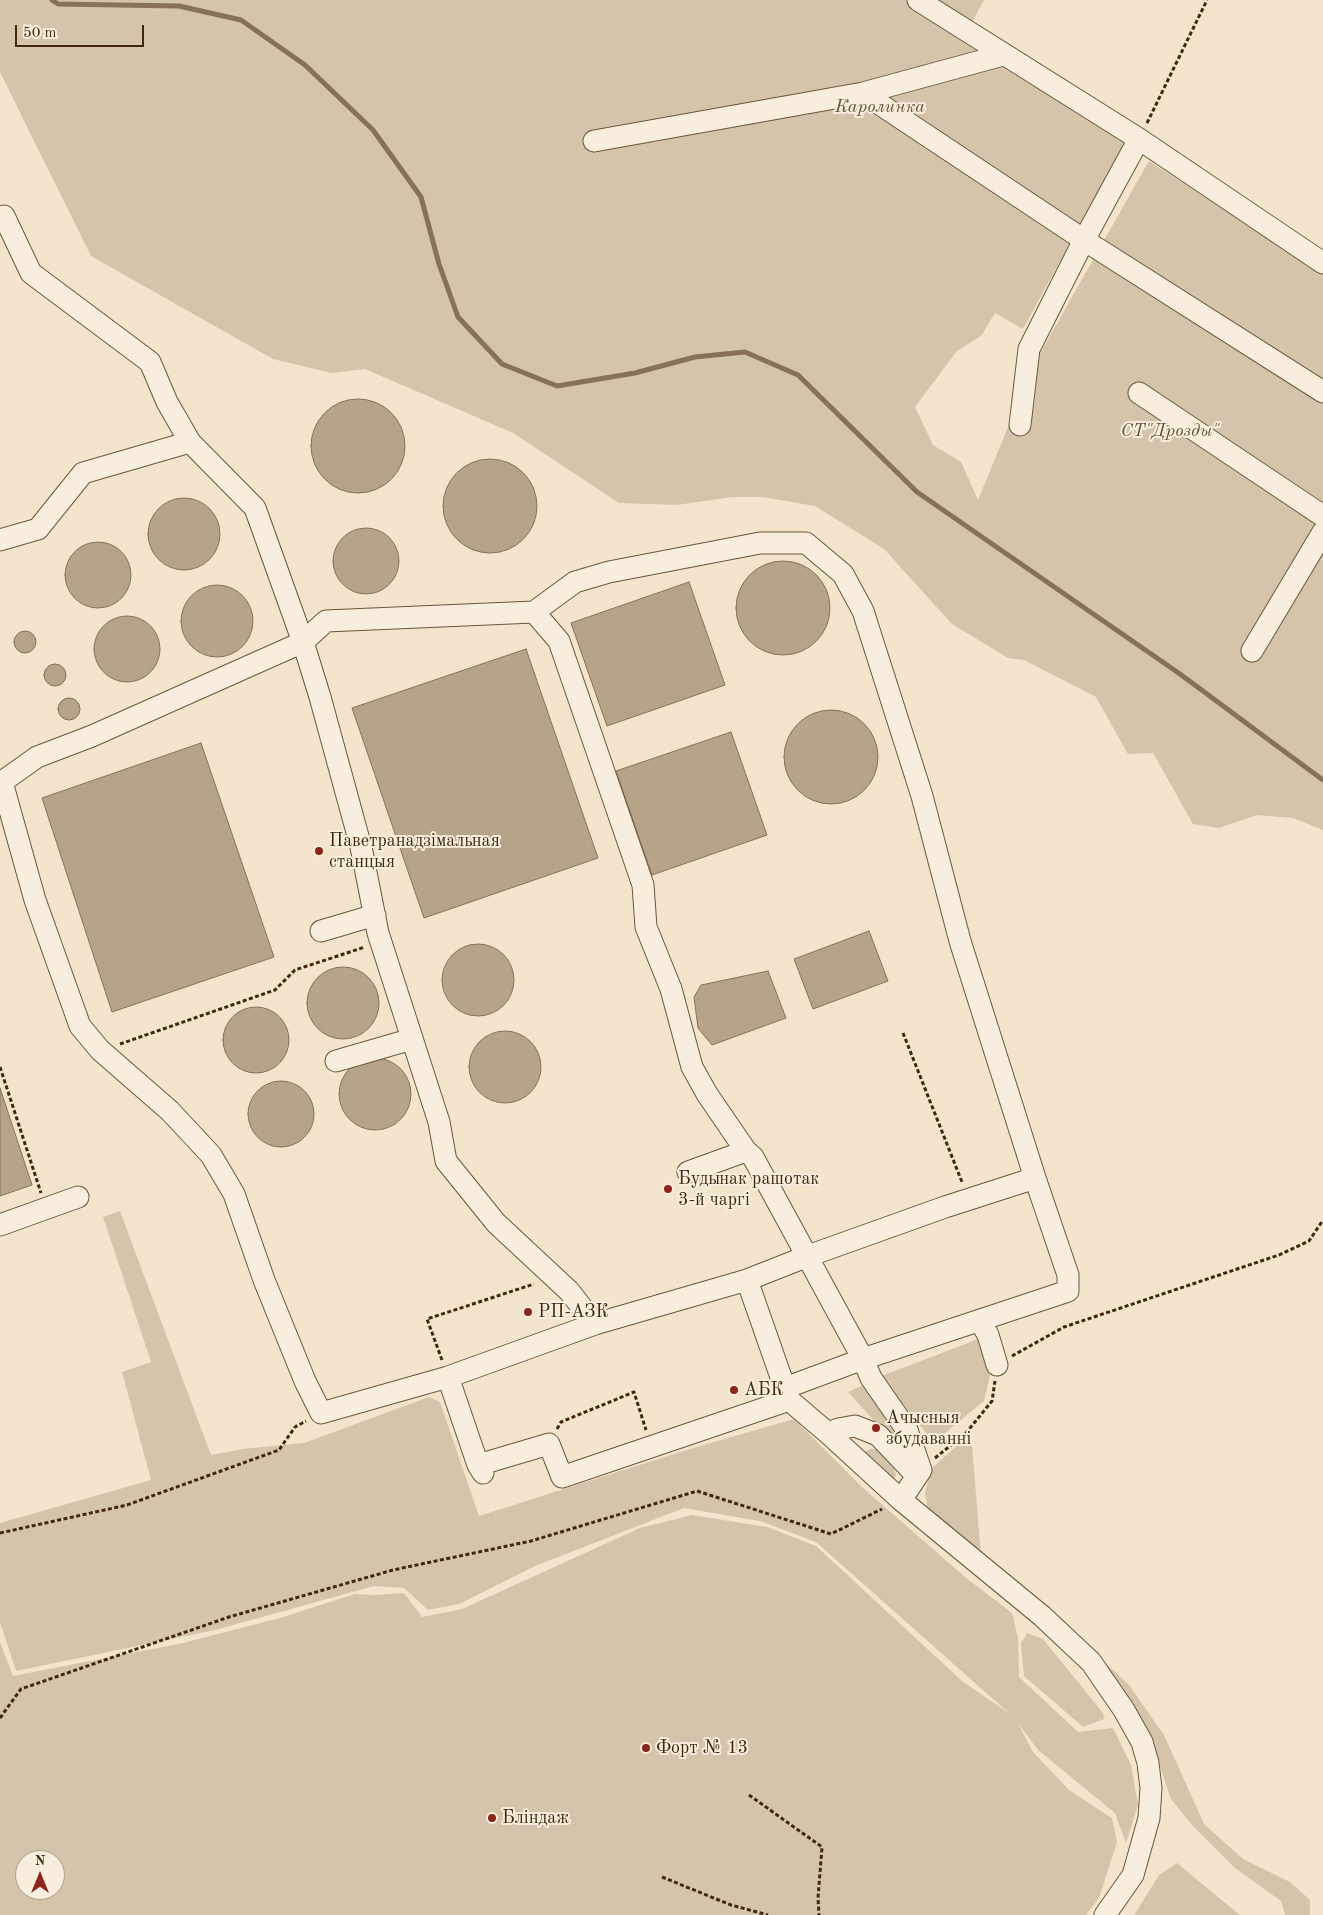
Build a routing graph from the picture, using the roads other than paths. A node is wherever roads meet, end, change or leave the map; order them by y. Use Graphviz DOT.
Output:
graph roads {
  1 [pos="918,0"];
  2 [pos="1003,55"];
  3 [pos="863,93"];
  4 [pos="1139,139"];
  5 [pos="594,141"];
  6 [pos="4,216"];
  7 [pos="1084,240"];
  8 [pos="1323,263"];
  9 [pos="1323,392"];
  10 [pos="1139,393"];
  11 [pos="1020,425"];
  12 [pos="190,442"];
  13 [pos="1323,516"];
  14 [pos="1323,532"];
  15 [pos="0,540"];
  16 [pos="534,612"];
  17 [pos="303,642"];
  18 [pos="1252,651"];
  19 [pos="1,779"];
  20 [pos="375,915"];
  21 [pos="321,930"];
  22 [pos="412,1039"];
  23 [pos="336,1060"];
  24 [pos="746,1151"];
  25 [pos="688,1172"];
  26 [pos="1035,1178"];
  27 [pos="78,1197"];
  28 [pos="0,1225"];
  29 [pos="808,1256"];
  30 [pos="747,1280"];
  31 [pos="980,1321"];
  32 [pos="595,1324"];
  33 [pos="863,1359"];
  34 [pos="997,1365"];
  35 [pos="448,1377"];
  36 [pos="792,1399"];
  37 [pos="829,1434"];
  38 [pos="919,1473"];
  39 [pos="901,1500"];
  40 [pos="1105,1915"];
  1 -- 2 [label="street"];
  2 -- 3 [label="street"];
  2 -- 4 [label="street"];
  3 -- 5 [label="street"];
  3 -- 7 [label="street"];
  4 -- 7 [label="street"];
  4 -- 8 [label="street"];
  6 -- 12 [label="street"];
  7 -- 9 [label="street"];
  7 -- 11 [label="street"];
  10 -- 13 [label="street"];
  12 -- 15 [label="street"];
  12 -- 17 [label="street"];
  14 -- 18 [label="street"];
  16 -- 17 [label="street"];
  16 -- 24 [label="street"];
  16 -- 26 [label="street"];
  17 -- 19 [label="street"];
  17 -- 20 [label="street"];
  19 -- 35 [label="street"];
  20 -- 21 [label="street"];
  20 -- 22 [label="street"];
  22 -- 23 [label="street"];
  22 -- 32 [label="street"];
  24 -- 25 [label="street"];
  24 -- 29 [label="street"];
  26 -- 29 [label="street"];
  26 -- 31 [label="street"];
  27 -- 28 [label="street"];
  29 -- 30 [label="street"];
  29 -- 33 [label="street"];
  30 -- 32 [label="street"];
  30 -- 36 [label="street"];
  31 -- 33 [label="street"];
  31 -- 34 [label="street"];
  32 -- 35 [label="street"];
  33 -- 36 [label="street"];
  33 -- 38 [label="street"];
  35 -- 36 [label="street"];
  36 -- 37 [label="street"];
  37 -- 38 [label="street"];
  37 -- 39 [label="street"];
  38 -- 39 [label="street"];
  39 -- 40 [label="street"];
}
